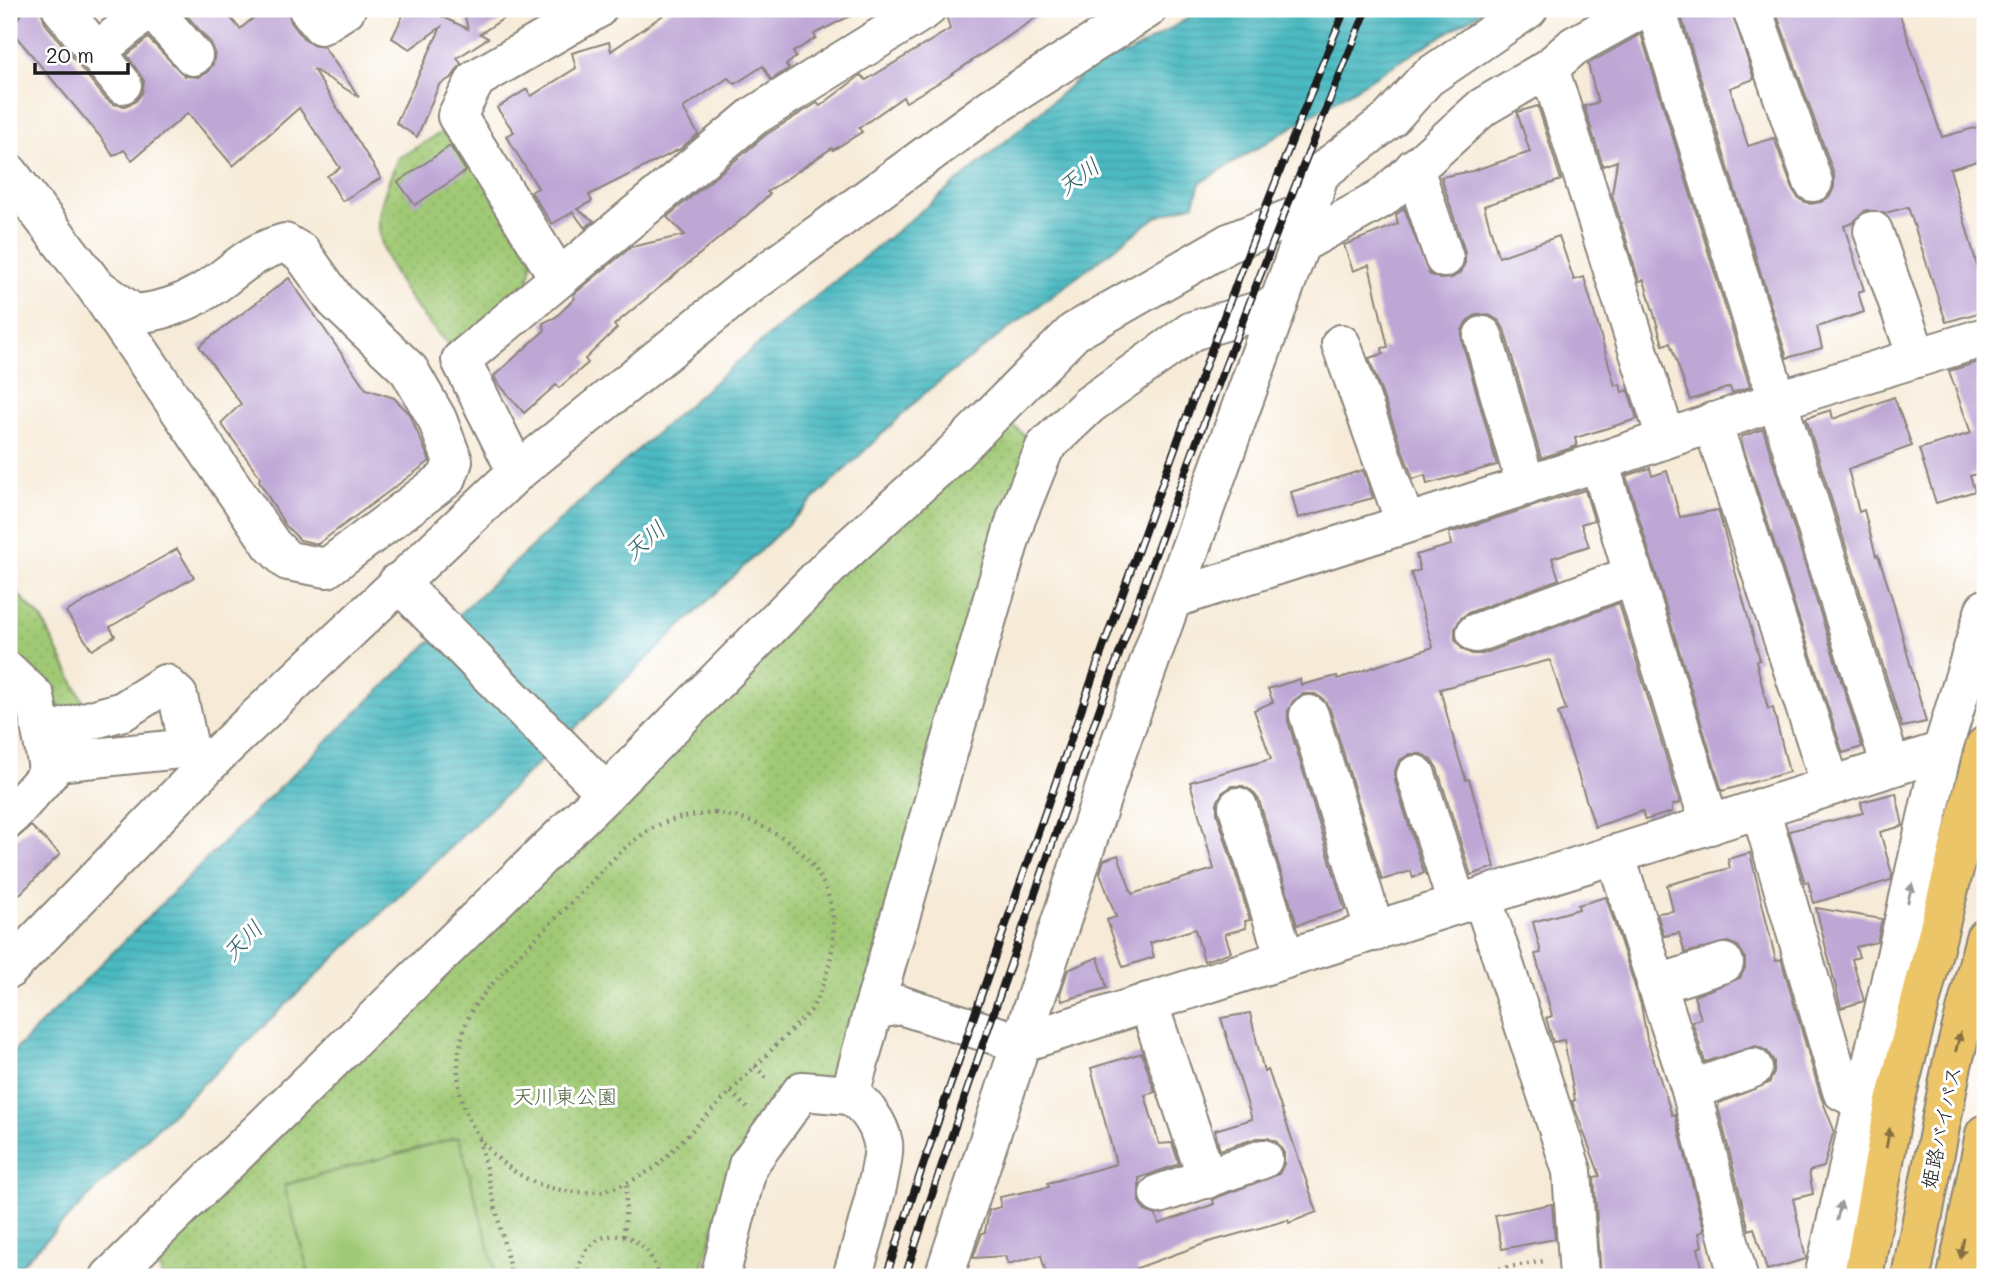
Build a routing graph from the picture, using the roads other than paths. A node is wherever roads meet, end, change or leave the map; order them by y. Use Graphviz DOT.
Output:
graph roads {
  1 [pos="62,9"];
  2 [pos="151,9"];
  3 [pos="308,9"];
  4 [pos="346,9"];
  5 [pos="597,9"];
  6 [pos="926,9"];
  7 [pos="1147,9"];
  8 [pos="1528,9"];
  9 [pos="1641,9"];
  10 [pos="1656,9"];
  11 [pos="1752,9"];
  12 [pos="883,20"];
  13 [pos="549,21"];
  14 [pos="96,52"];
  15 [pos="193,56"];
  16 [pos="1549,68"];
  17 [pos="122,84"];
  18 [pos="1414,168"];
  19 [pos="9,173"];
  20 [pos="1813,182"];
  21 [pos="1306,227"];
  22 [pos="1873,231"];
  23 [pos="1444,258"];
  24 [pos="559,278"];
  25 [pos="95,286"];
  26 [pos="1278,305"];
  27 [pos="1483,336"];
  28 [pos="1985,337"];
  29 [pos="1340,344"];
  30 [pos="1917,357"];
  31 [pos="1779,400"];
  32 [pos="1712,422"];
  33 [pos="1667,438"];
  34 [pos="1599,462"];
  35 [pos="517,472"];
  36 [pos="1526,486"];
  37 [pos="1405,522"];
  38 [pos="1633,575"];
  39 [pos="398,582"];
  40 [pos="1175,598"];
  41 [pos="1985,609"];
  42 [pos="1476,633"];
  43 [pos="9,672"];
  44 [pos="1308,715"];
  45 [pos="1985,747"];
  46 [pos="44,749"];
  47 [pos="1942,751"];
  48 [pos="199,756"];
  49 [pos="1891,767"];
  50 [pos="1416,775"];
  51 [pos="1831,786"];
  52 [pos="607,793"];
  53 [pos="1238,807"];
  54 [pos="1760,808"];
  55 [pos="9,817"];
  56 [pos="1710,825"];
  57 [pos="1615,854"];
  58 [pos="1469,901"];
  59 [pos="1887,920"];
  60 [pos="1374,932"];
  61 [pos="1985,938"];
  62 [pos="1285,959"];
  63 [pos="1724,963"];
  64 [pos="9,969"];
  65 [pos="1656,985"];
  66 [pos="1149,1002"];
  67 [pos="873,1010"];
  68 [pos="1020,1043"];
  69 [pos="1753,1068"];
  70 [pos="1691,1090"];
  71 [pos="850,1096"];
  72 [pos="1863,1102"];
  73 [pos="1985,1134"];
  74 [pos="1263,1159"];
  75 [pos="1207,1178"];
  76 [pos="1159,1194"];
  77 [pos="1579,1266"];
  78 [pos="110,1277"];
  79 [pos="720,1277"];
  80 [pos="852,1277"];
  81 [pos="944,1277"];
  82 [pos="1738,1277"];
  83 [pos="1824,1277"];
  84 [pos="1863,1277"];
  85 [pos="1911,1277"];
  86 [pos="1957,1277"];
  1 -- 14 [label="street"];
  2 -- 14 [label="street"];
  2 -- 15 [label="street"];
  3 -- 4 [label="street"];
  5 -- 13 [label="street"];
  6 -- 12 [label="street"];
  7 -- 35 [label="street"];
  8 -- 21 [label="street"];
  9 -- 16 [label="street"];
  10 -- 31 [label="street"];
  11 -- 20 [label="street"];
  12 -- 24 [label="street"];
  13 -- 24 [label="street"];
  14 -- 17 [label="street"];
  16 -- 18 [label="street"];
  16 -- 33 [label="street"];
  18 -- 21 [label="street"];
  18 -- 23 [label="street"];
  19 -- 25 [label="street"];
  21 -- 26 [label="street"];
  21 -- 52 [label="street"];
  22 -- 30 [label="street"];
  24 -- 35 [label="street"];
  25 -- 25 [label="street"];
  26 -- 40 [label="street"];
  26 -- 67 [label="street"];
  27 -- 36 [label="street"];
  28 -- 30 [label="street"];
  29 -- 37 [label="street"];
  30 -- 31 [label="street"];
  31 -- 32 [label="street"];
  31 -- 49 [label="street"];
  32 -- 33 [label="street"];
  32 -- 51 [label="street"];
  33 -- 34 [label="street"];
  34 -- 36 [label="street"];
  34 -- 38 [label="street"];
  35 -- 39 [label="street"];
  36 -- 37 [label="street"];
  37 -- 40 [label="street"];
  38 -- 42 [label="street"];
  38 -- 56 [label="street"];
  39 -- 48 [label="street"];
  39 -- 52 [label="street"];
  40 -- 68 [label="street"];
  41 -- 47 [label="street"];
  43 -- 46 [label="street"];
  44 -- 60 [label="street"];
  84 -- 45 [label="highway, one-way"];
  46 -- 48 [label="street"];
  46 -- 48 [label="street"];
  46 -- 55 [label="street"];
  47 -- 49 [label="street"];
  72 -- 47 [label="street, one-way"];
  48 -- 64 [label="street"];
  49 -- 51 [label="street"];
  50 -- 58 [label="street"];
  51 -- 54 [label="street"];
  52 -- 78 [label="street"];
  53 -- 62 [label="street"];
  54 -- 56 [label="street"];
  54 -- 72 [label="street"];
  56 -- 57 [label="street"];
  57 -- 58 [label="street"];
  57 -- 65 [label="street"];
  58 -- 60 [label="street"];
  58 -- 77 [label="street"];
  59 -- 72 [label="street"];
  60 -- 62 [label="street"];
  85 -- 61 [label="highway, 姫路バイパス, one-way"];
  62 -- 66 [label="street"];
  63 -- 65 [label="street"];
  65 -- 70 [label="street"];
  66 -- 68 [label="street"];
  66 -- 75 [label="street"];
  67 -- 68 [label="street"];
  67 -- 71 [label="street"];
  68 -- 81 [label="street"];
  69 -- 70 [label="street"];
  70 -- 82 [label="street"];
  71 -- 79 [label="street"];
  71 -- 80 [label="street"];
  83 -- 72 [label="street, one-way"];
  73 -- 86 [label="highway, one-way"];
  74 -- 75 [label="street"];
  75 -- 76 [label="street"];
}
